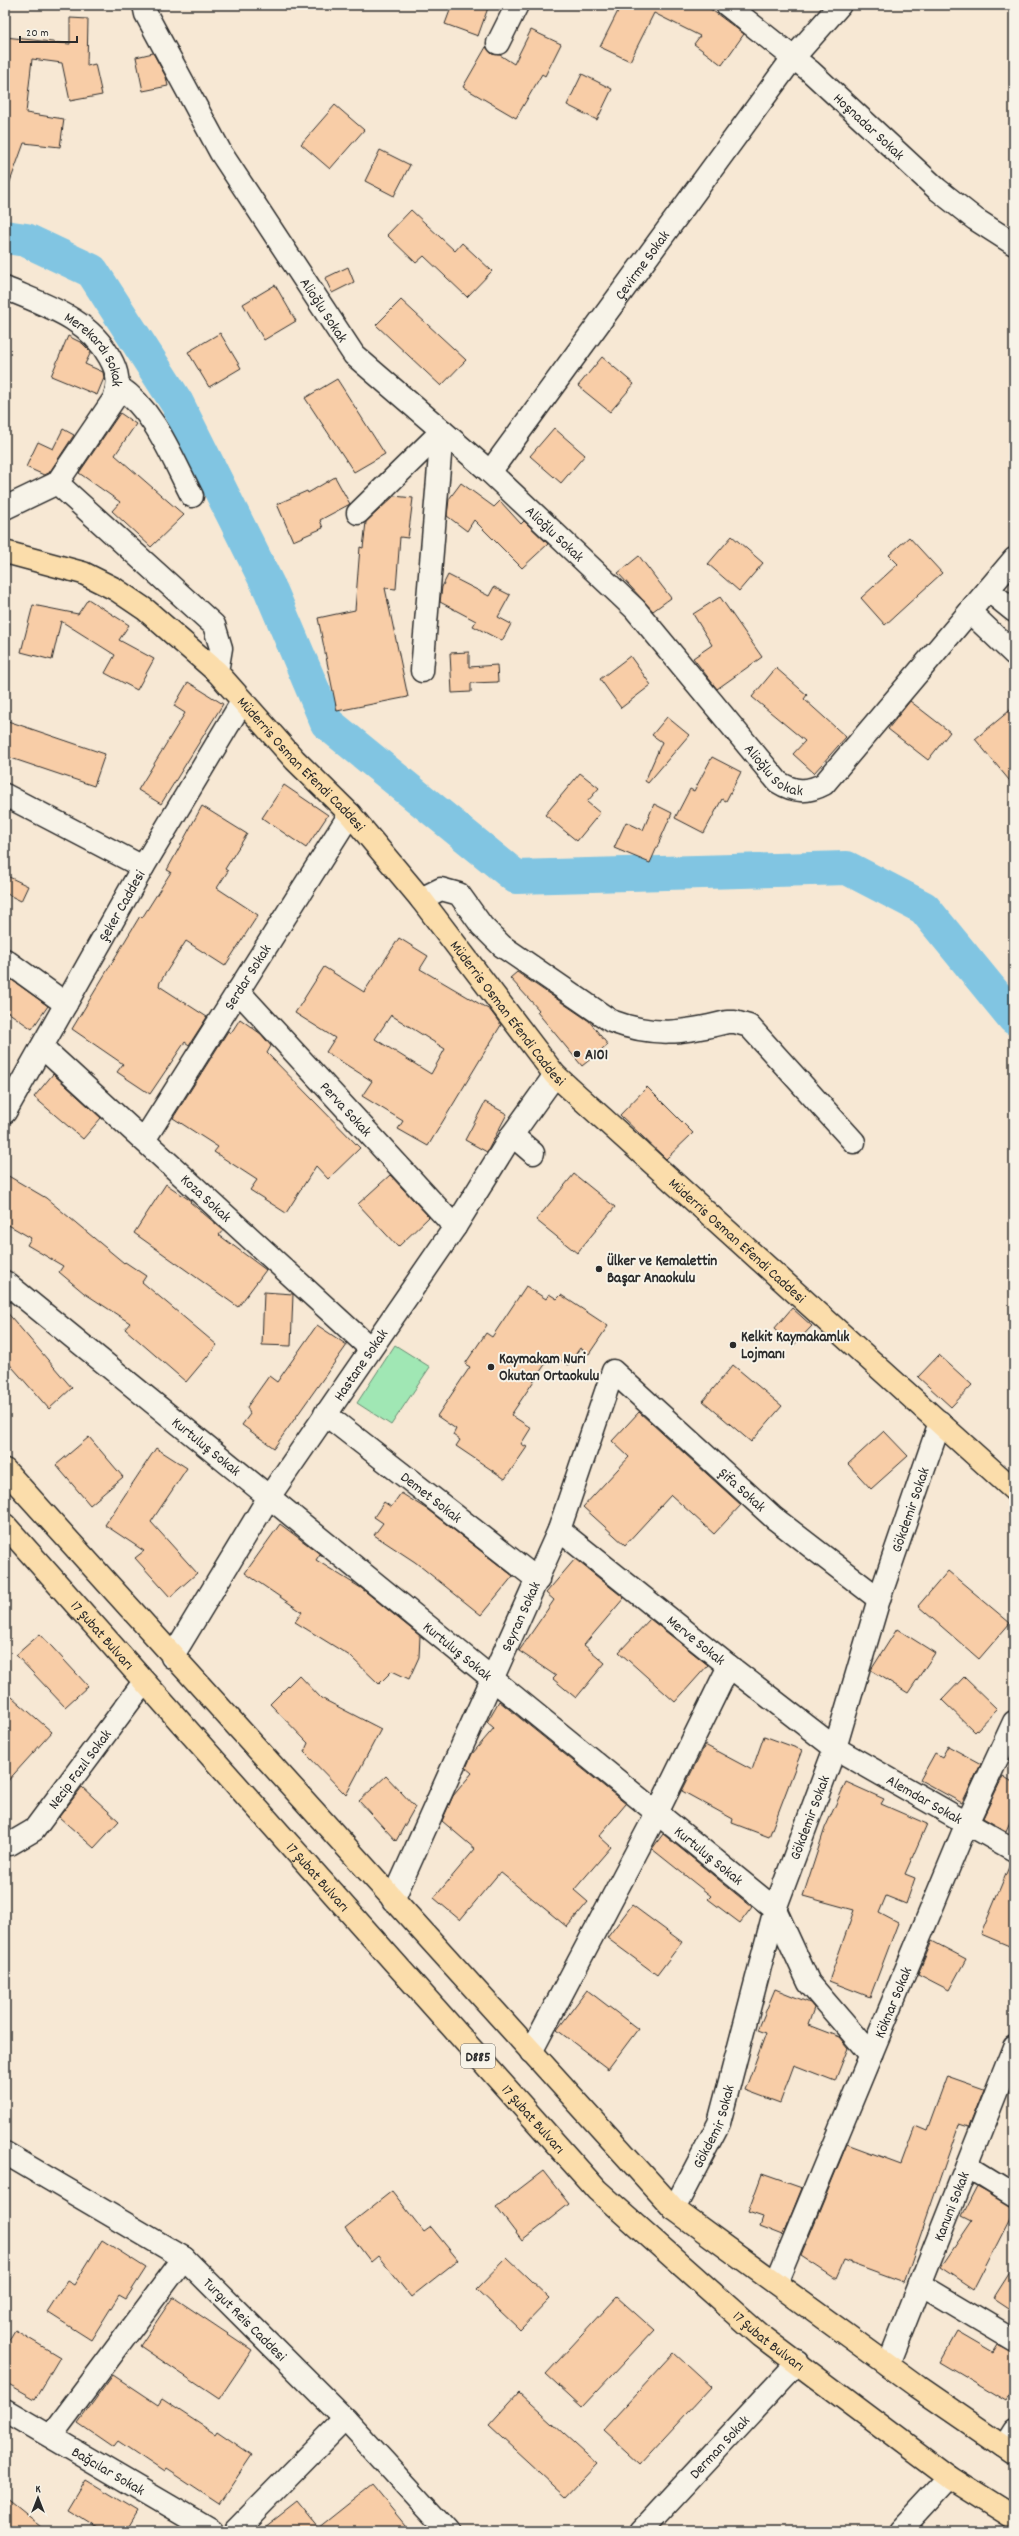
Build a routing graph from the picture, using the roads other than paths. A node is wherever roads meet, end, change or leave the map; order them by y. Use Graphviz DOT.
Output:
graph roads {
  1 [pos="144,5"];
  2 [pos="517,5"];
  3 [pos="727,5"];
  4 [pos="840,5"];
  5 [pos="498,43"];
  6 [pos="793,58"];
  7 [pos="1014,244"];
  8 [pos="5,288"];
  9 [pos="118,387"];
  10 [pos="442,431"];
  11 [pos="490,472"];
  12 [pos="57,483"];
  13 [pos="192,496"];
  14 [pos="5,508"];
  15 [pos="358,512"];
  16 [pos="5,552"];
  17 [pos="1014,559"];
  18 [pos="988,590"];
  19 [pos="970,612"];
  20 [pos="1014,612"];
  21 [pos="1014,654"];
  22 [pos="422,671"];
  23 [pos="217,672"];
  24 [pos="242,702"];
  25 [pos="5,795"];
  26 [pos="350,814"];
  27 [pos="143,867"];
  28 [pos="421,899"];
  29 [pos="5,960"];
  30 [pos="238,991"];
  31 [pos="66,1004"];
  32 [pos="42,1047"];
  33 [pos="555,1075"];
  34 [pos="5,1112"];
  35 [pos="512,1134"];
  36 [pos="144,1140"];
  37 [pos="854,1142"];
  38 [pos="533,1153"];
  39 [pos="453,1240"];
  40 [pos="5,1282"];
  41 [pos="370,1348"];
  42 [pos="613,1371"];
  43 [pos="325,1414"];
  44 [pos="940,1422"];
  45 [pos="5,1470"];
  46 [pos="1014,1490"];
  47 [pos="269,1497"];
  48 [pos="5,1526"];
  49 [pos="559,1530"];
  50 [pos="538,1580"];
  51 [pos="879,1599"];
  52 [pos="172,1656"];
  53 [pos="729,1666"];
  54 [pos="493,1680"];
  55 [pos="144,1682"];
  56 [pos="1014,1722"];
  57 [pos="835,1748"];
  58 [pos="657,1813"];
  59 [pos="967,1823"];
  60 [pos="5,1844"];
  61 [pos="1014,1850"];
  62 [pos="393,1900"];
  63 [pos="774,1909"];
  64 [pos="1014,2047"];
  65 [pos="531,2052"];
  66 [pos="871,2055"];
  67 [pos="5,2153"];
  68 [pos="967,2166"];
  69 [pos="1014,2195"];
  70 [pos="674,2209"];
  71 [pos="184,2258"];
  72 [pos="776,2283"];
  73 [pos="920,2284"];
  74 [pos="1014,2340"];
  75 [pos="798,2362"];
  76 [pos="888,2365"];
  77 [pos="5,2410"];
  78 [pos="345,2418"];
  79 [pos="51,2436"];
  80 [pos="1011,2443"];
  81 [pos="949,2477"];
  82 [pos="1014,2518"];
  83 [pos="212,2531"];
  84 [pos="235,2531"];
  85 [pos="448,2531"];
  86 [pos="640,2531"];
  87 [pos="899,2531"];
  1 -- 10 [label="street, Alioğlu Sokak"];
  2 -- 5 [label="street"];
  3 -- 6 [label="street, Hoşnadar Sokak"];
  4 -- 6 [label="street, Çevirme Sokak"];
  6 -- 7 [label="street, Hoşnadar Sokak"];
  6 -- 11 [label="street, Çevirme Sokak"];
  8 -- 9 [label="street, Merekardı Sokak"];
  9 -- 12 [label="street, Merekardı Sokak"];
  9 -- 13 [label="street"];
  10 -- 11 [label="street, Alioğlu Sokak"];
  10 -- 15 [label="street"];
  10 -- 22 [label="street"];
  11 -- 19 [label="street, Alioğlu Sokak"];
  12 -- 14 [label="street"];
  12 -- 23 [label="street"];
  16 -- 23 [label="main road, Müderris Osman Efendi Caddesi"];
  17 -- 18 [label="street, Alioğlu Sokak"];
  18 -- 19 [label="street, Alioğlu Sokak"];
  18 -- 20 [label="street"];
  19 -- 21 [label="street"];
  23 -- 24 [label="main road, Müderris Osman Efendi Caddesi"];
  24 -- 26 [label="main road, Müderris Osman Efendi Caddesi"];
  24 -- 27 [label="street, Şeker Caddesi"];
  25 -- 27 [label="street"];
  26 -- 28 [label="main road, Müderris Osman Efendi Caddesi"];
  26 -- 30 [label="street, Serdar Sokak"];
  27 -- 31 [label="street, Şeker Caddesi"];
  28 -- 33 [label="main road, Müderris Osman Efendi Caddesi"];
  28 -- 37 [label="street"];
  29 -- 31 [label="street"];
  30 -- 36 [label="street, Serdar Sokak"];
  30 -- 39 [label="street, Perva Sokak"];
  31 -- 32 [label="street, Şeker Caddesi"];
  32 -- 34 [label="street, Şeker Caddesi"];
  32 -- 36 [label="street, Koza Sokak"];
  33 -- 35 [label="street, Hastane Sokak"];
  33 -- 44 [label="main road, Müderris Osman Efendi Caddesi"];
  35 -- 38 [label="street"];
  35 -- 39 [label="street, Hastane Sokak"];
  36 -- 41 [label="street, Koza Sokak"];
  39 -- 41 [label="street, Hastane Sokak"];
  40 -- 47 [label="street, Kurtuluş Sokak"];
  41 -- 43 [label="street, Hastane Sokak"];
  42 -- 49 [label="street, Seyran Sokak"];
  42 -- 51 [label="street, Şifa Sokak"];
  43 -- 47 [label="street, Hastane Sokak"];
  43 -- 50 [label="street, Demet Sokak"];
  44 -- 46 [label="main road, Müderris Osman Efendi Caddesi"];
  44 -- 51 [label="street, Gökdemir Sokak"];
  45 -- 52 [label="main road, D885"];
  47 -- 52 [label="street, Hastane Sokak"];
  47 -- 54 [label="street, Kurtuluş Sokak"];
  48 -- 55 [label="main road, 17 Şubat Bulvarı / D885"];
  49 -- 50 [label="street, Seyran Sokak"];
  49 -- 53 [label="street, Merve Sokak"];
  50 -- 54 [label="street, Seyran Sokak"];
  51 -- 57 [label="street, Gökdemir Sokak"];
  52 -- 62 [label="main road, D885"];
  53 -- 57 [label="street, Merve Sokak"];
  53 -- 58 [label="street"];
  54 -- 58 [label="street, Kurtuluş Sokak"];
  54 -- 62 [label="street, Seyran Sokak"];
  55 -- 60 [label="street, Necip Fazıl Sokak"];
  55 -- 75 [label="main road, 17 Şubat Bulvarı / D885"];
  56 -- 59 [label="street, Köknar Sokak"];
  57 -- 59 [label="street, Alemdar Sokak"];
  57 -- 63 [label="street, Gökdemir Sokak"];
  58 -- 63 [label="street, Kurtuluş Sokak"];
  58 -- 65 [label="street"];
  59 -- 61 [label="street, Alemdar Sokak"];
  59 -- 66 [label="street, Köknar Sokak"];
  62 -- 65 [label="main road, D885"];
  63 -- 66 [label="street, Kurtuluş Sokak"];
  63 -- 70 [label="street, Gökdemir Sokak"];
  64 -- 68 [label="street, Kanuni Sokak"];
  65 -- 70 [label="main road, D885"];
  66 -- 72 [label="street, Köknar Sokak"];
  67 -- 71 [label="street, Turgut Reis Caddesi"];
  68 -- 69 [label="street"];
  68 -- 73 [label="street, Kanuni Sokak"];
  70 -- 72 [label="main road, D885"];
  71 -- 78 [label="street, Turgut Reis Caddesi"];
  71 -- 79 [label="street"];
  72 -- 76 [label="main road, D885"];
  73 -- 74 [label="street"];
  73 -- 76 [label="street, Kanuni Sokak"];
  75 -- 81 [label="main road, 17 Şubat Bulvarı / D885"];
  75 -- 86 [label="street, Derman Sokak"];
  76 -- 80 [label="main road, D885"];
  77 -- 79 [label="street, Bağcılar Sokak"];
  78 -- 84 [label="street"];
  78 -- 85 [label="street, Turgut Reis Caddesi"];
  79 -- 83 [label="street, Bağcılar Sokak"];
  81 -- 82 [label="main road, 17 Şubat Bulvarı / D885"];
  81 -- 87 [label="street"];
}
